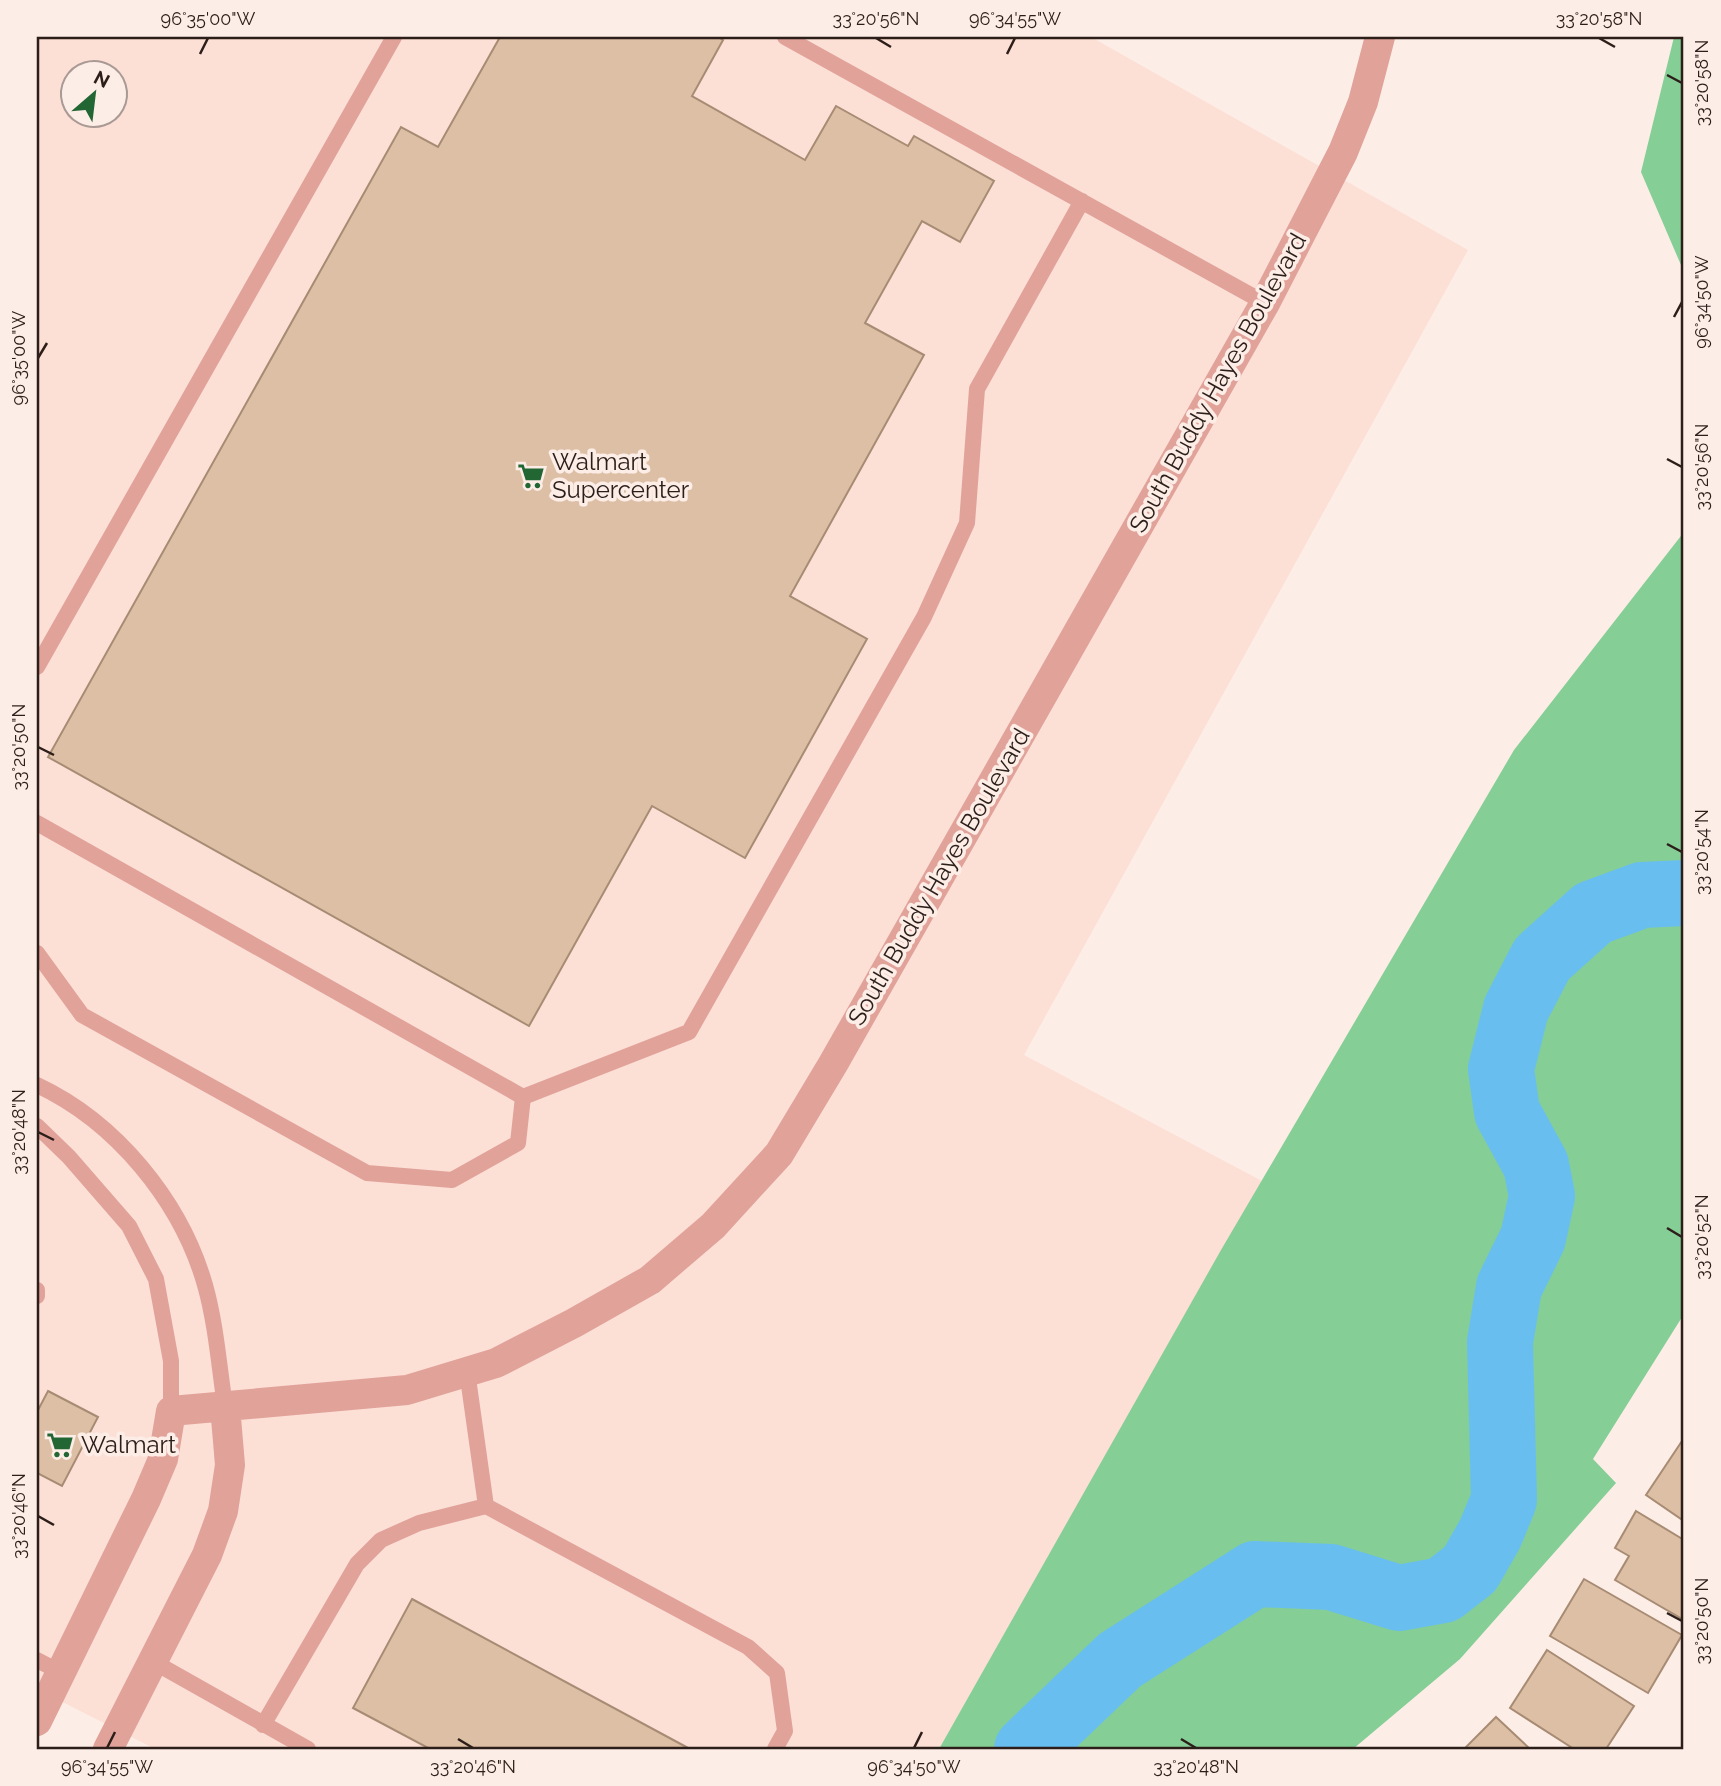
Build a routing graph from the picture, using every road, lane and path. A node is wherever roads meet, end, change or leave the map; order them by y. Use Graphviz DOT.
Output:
graph roads {
  1 [pos="394,37"];
  2 [pos="785,37"];
  3 [pos="1380,37"];
  4 [pos="1082,201"];
  5 [pos="1265,303"];
  6 [pos="37,667"];
  7 [pos="37,823"];
  8 [pos="37,953"];
  9 [pos="38,1089"];
  10 [pos="523,1097"];
  11 [pos="37,1126"];
  12 [pos="37,1290"];
  13 [pos="37,1296"];
  14 [pos="467,1371"];
  15 [pos="225,1406"];
  16 [pos="171,1411"];
  17 [pos="486,1506"];
  18 [pos="152,1661"];
  19 [pos="48,1666"];
  20 [pos="37,1721"];
  21 [pos="263,1725"];
  22 [pos="108,1749"];
  23 [pos="308,1749"];
  24 [pos="775,1749"];
  1 -- 6 [label="lane"];
  2 -- 4 [label="lane"];
  3 -- 5 [label="street, South Buddy Hayes Boulevard"];
  4 -- 5 [label="lane"];
  4 -- 10 [label="lane"];
  5 -- 14 [label="street, South Buddy Hayes Boulevard"];
  7 -- 10 [label="lane"];
  8 -- 10 [label="lane"];
  9 -- 15 [label="lane"];
  11 -- 16 [label="lane"];
  12 -- 13 [label="lane"];
  14 -- 15 [label="street, South Buddy Hayes Boulevard"];
  14 -- 17 [label="lane"];
  15 -- 16 [label="street, South Buddy Hayes Boulevard"];
  15 -- 18 [label="street"];
  16 -- 19 [label="street"];
  17 -- 21 [label="lane"];
  17 -- 24 [label="lane"];
  18 -- 21 [label="lane"];
  18 -- 22 [label="street"];
  19 -- 20 [label="street"];
  21 -- 23 [label="lane"];
}
